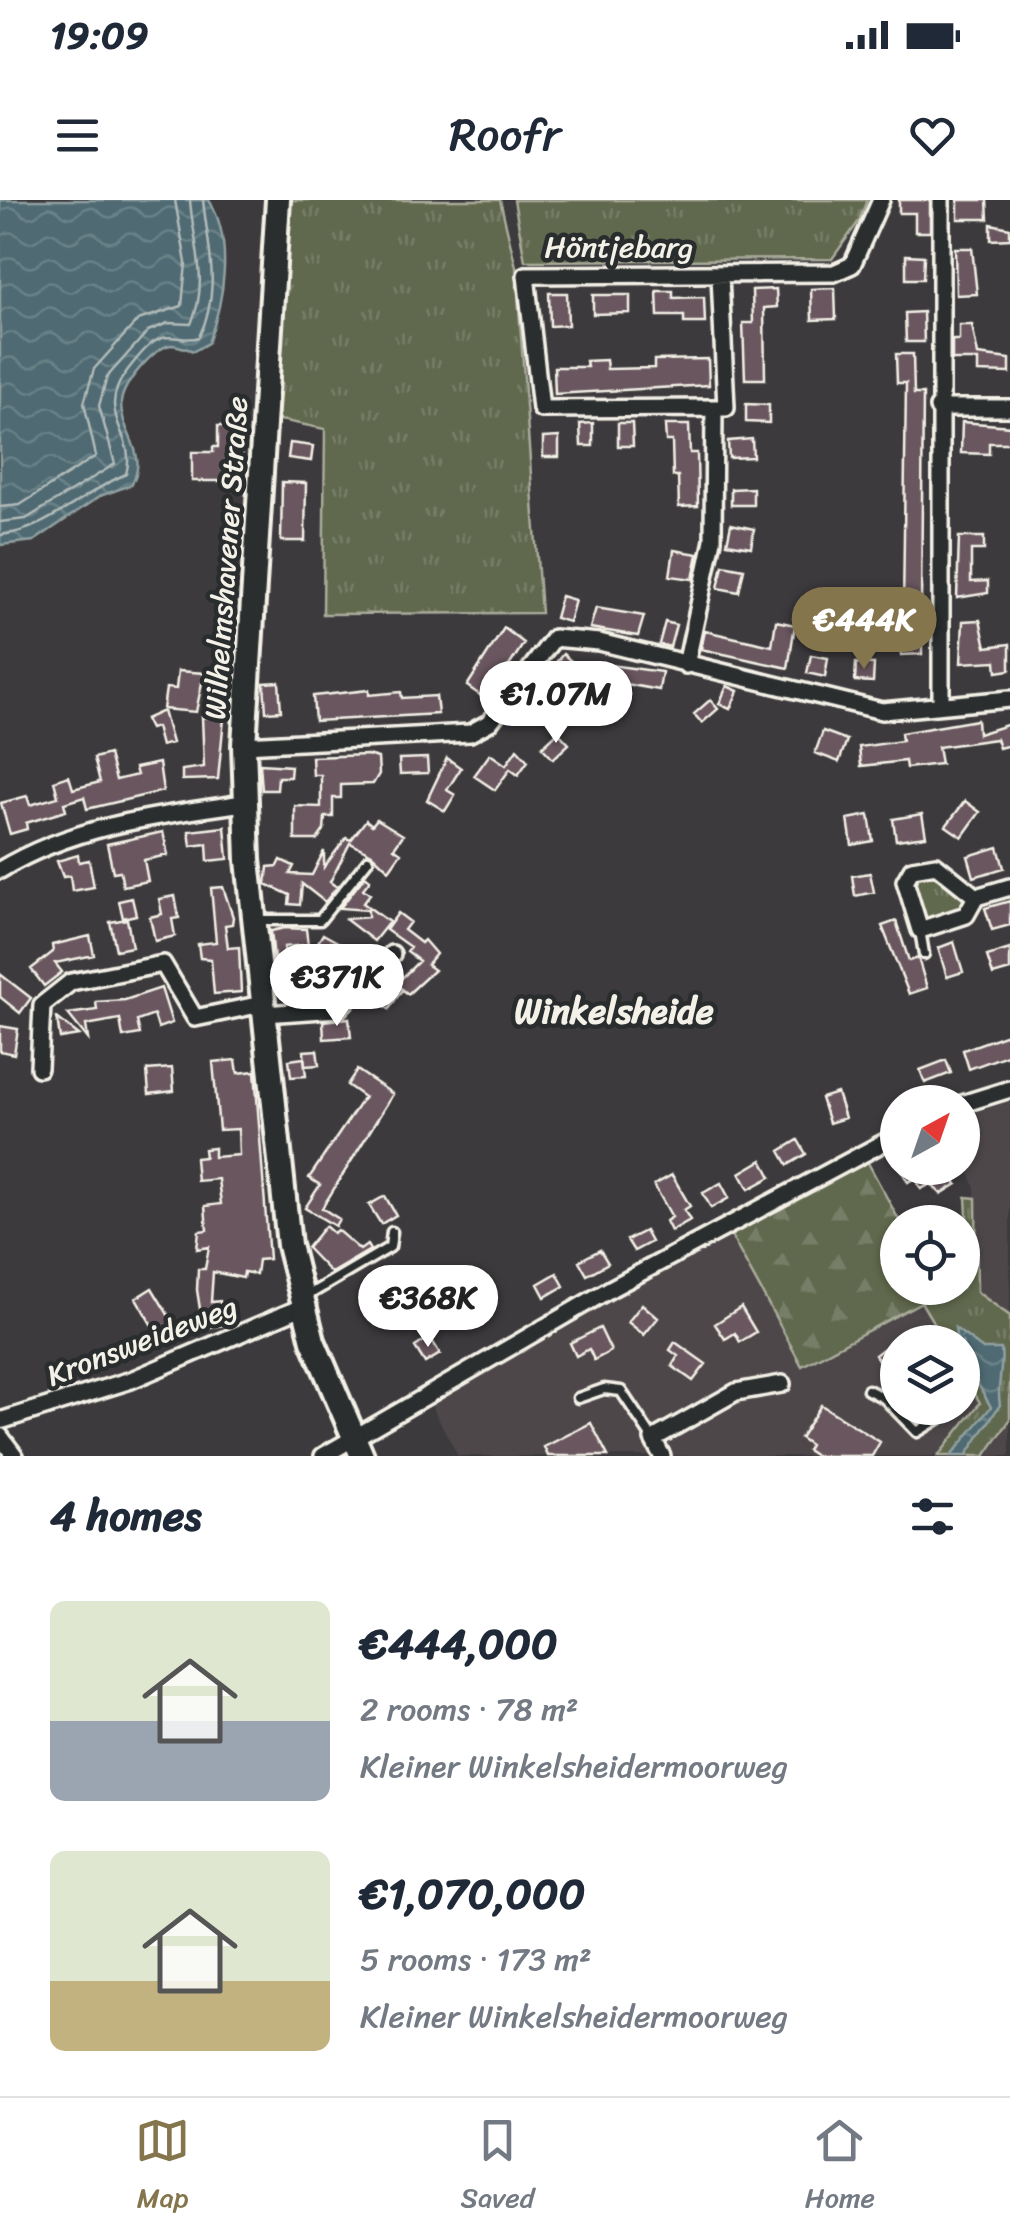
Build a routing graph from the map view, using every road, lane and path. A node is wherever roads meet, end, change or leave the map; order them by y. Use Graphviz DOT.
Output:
graph roads {
  1 [pos="278,200"];
  2 [pos="881,200"];
  3 [pos="941,200"];
  4 [pos="720,275"];
  5 [pos="714,408"];
  6 [pos="938,408"];
  7 [pos="1010,408"];
  8 [pos="686,665"];
  9 [pos="1010,698"];
  10 [pos="941,705"];
  11 [pos="244,745"];
  12 [pos="244,803"];
  13 [pos="368,860"];
  14 [pos="0,870"];
  15 [pos="1010,887"];
  16 [pos="976,897"];
  17 [pos="256,920"];
  18 [pos="920,930"];
  19 [pos="392,954"];
  20 [pos="924,954"];
  21 [pos="263,1009"];
  22 [pos="40,1068"];
  23 [pos="1010,1089"];
  24 [pos="980,1098"];
  25 [pos="880,1145"];
  26 [pos="392,1232"];
  27 [pos="301,1302"];
  28 [pos="782,1384"];
  29 [pos="868,1390"];
  30 [pos="880,1396"];
  31 [pos="578,1398"];
  32 [pos="0,1421"];
  33 [pos="0,1436"];
  34 [pos="653,1440"];
  35 [pos="357,1447"];
  36 [pos="16,1456"];
  37 [pos="323,1456"];
  38 [pos="662,1456"];
  1 -- 11 [label="street, Wilhelmshavener Straße"];
  2 -- 4 [label="street, Höntjebarg"];
  3 -- 6 [label="street"];
  4 -- 5 [label="street, Höntjebarg"];
  4 -- 5 [label="street, Höntjebarg"];
  5 -- 8 [label="street, Höntjebarg"];
  6 -- 7 [label="street"];
  6 -- 10 [label="street"];
  8 -- 10 [label="street"];
  8 -- 11 [label="street"];
  9 -- 10 [label="street"];
  11 -- 12 [label="street, Wilhelmshavener Straße"];
  12 -- 14 [label="street"];
  12 -- 17 [label="street, Wilhelmshavener Straße"];
  13 -- 17 [label="lane"];
  15 -- 16 [label="street"];
  16 -- 18 [label="street"];
  16 -- 18 [label="street"];
  17 -- 21 [label="street, Wilhelmshavener Straße"];
  18 -- 20 [label="lane"];
  19 -- 21 [label="street"];
  21 -- 22 [label="street"];
  21 -- 27 [label="street, Wilhelmshavener Straße"];
  23 -- 24 [label="street"];
  25 -- 35 [label="street"];
  26 -- 27 [label="lane"];
  27 -- 32 [label="street, Kronsweideweg"];
  27 -- 35 [label="street, Wilhelmshavener Straße"];
  28 -- 34 [label="street"];
  29 -- 30 [label="lane"];
  31 -- 34 [label="lane"];
  33 -- 36 [label="street"];
  34 -- 38 [label="street"];
  35 -- 37 [label="street"];
}
